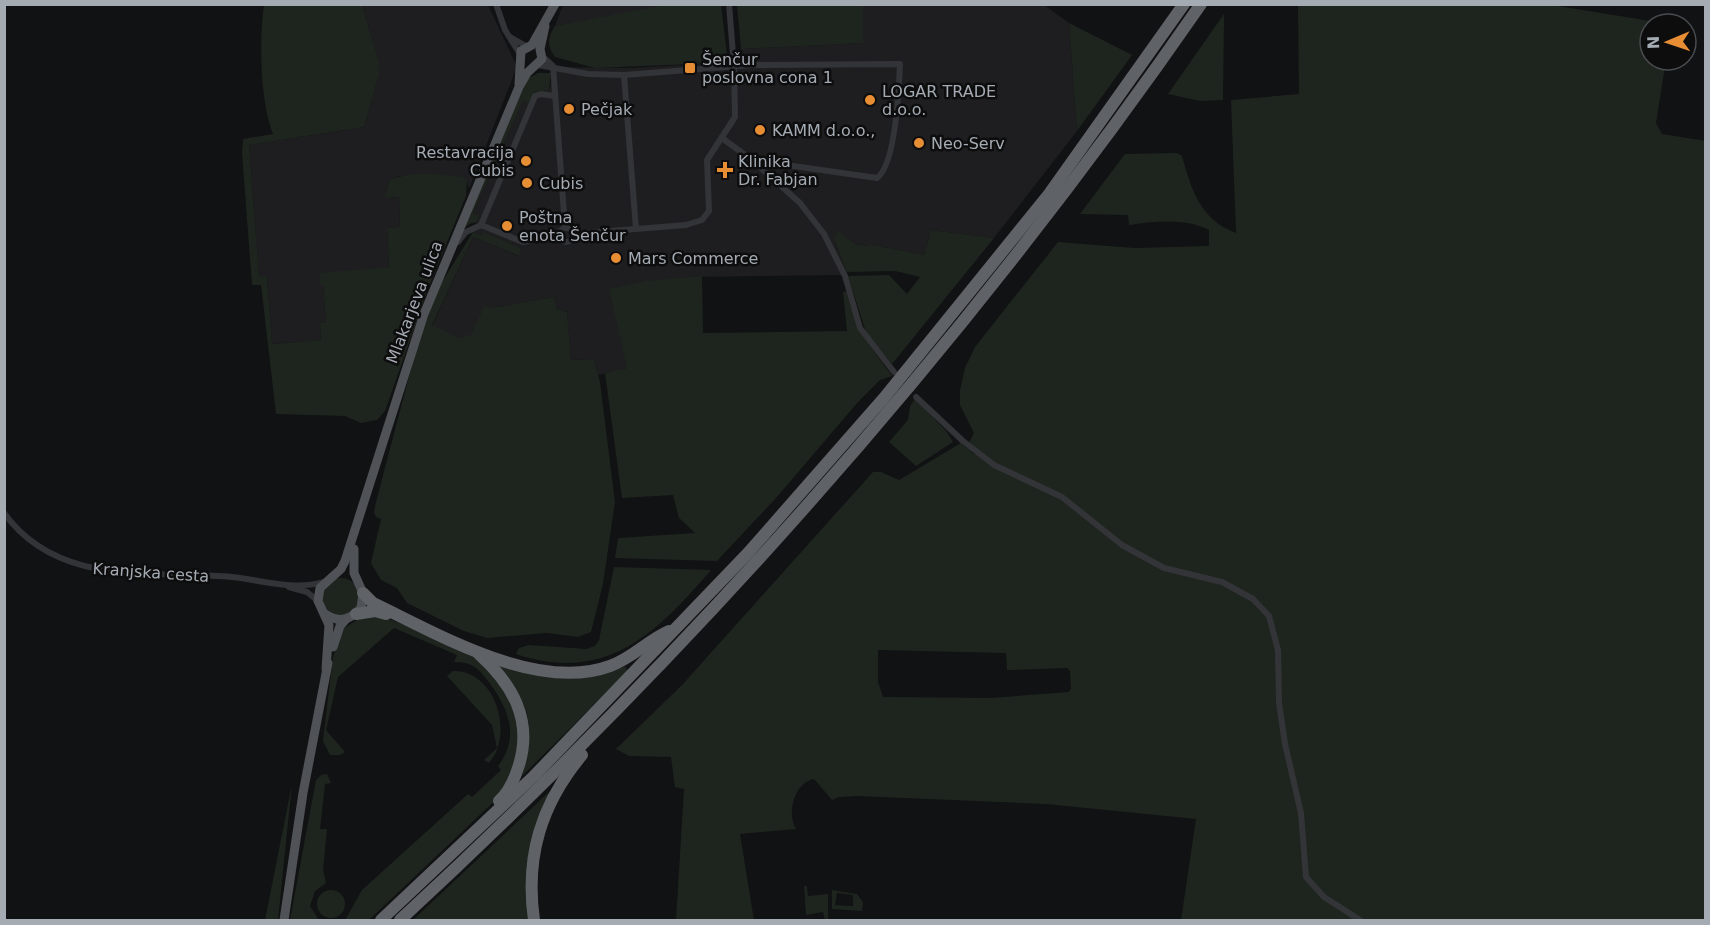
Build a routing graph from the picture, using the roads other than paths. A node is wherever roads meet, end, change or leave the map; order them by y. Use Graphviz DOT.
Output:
graph roads {
  1 [pos="496,4"];
  2 [pos="555,4"];
  3 [pos="729,4"];
  4 [pos="1184,4"];
  5 [pos="1201,4"];
  6 [pos="532,55"];
  7 [pos="553,66"];
  8 [pos="734,67"];
  9 [pos="624,75"];
  10 [pos="554,96"];
  11 [pos="722,138"];
  12 [pos="752,160"];
  13 [pos="481,225"];
  14 [pos="565,227"];
  15 [pos="636,229"];
  16 [pos="573,234"];
  17 [pos="559,235"];
  18 [pos="440,270"];
  19 [pos="894,372"];
  20 [pos="916,397"];
  21 [pos="4,513"];
  22 [pos="356,535"];
  23 [pos="334,575"];
  24 [pos="356,580"];
  25 [pos="323,582"];
  26 [pos="280,584"];
  27 [pos="363,593"];
  28 [pos="318,601"];
  29 [pos="324,613"];
  30 [pos="351,617"];
  31 [pos="402,617"];
  32 [pos="681,626"];
  33 [pos="473,649"];
  34 [pos="326,669"];
  35 [pos="592,736"];
  36 [pos="479,828"];
  37 [pos="284,921"];
  38 [pos="381,921"];
  39 [pos="400,921"];
  40 [pos="534,921"];
  41 [pos="1360,921"];
  1 -- 6 [label="street"];
  2 -- 6 [label="main road"];
  3 -- 8 [label="street"];
  4 -- 32 [label="highway"];
  5 -- 35 [label="highway"];
  6 -- 7 [label="street"];
  6 -- 18 [label="main road, Mlakarjeva ulica"];
  7 -- 9 [label="street"];
  7 -- 10 [label="street"];
  8 -- 9 [label="street"];
  8 -- 11 [label="street"];
  8 -- 12 [label="street"];
  9 -- 15 [label="street"];
  10 -- 13 [label="street"];
  10 -- 14 [label="street"];
  11 -- 12 [label="street"];
  11 -- 15 [label="street"];
  12 -- 19 [label="street"];
  13 -- 17 [label="street"];
  13 -- 18 [label="street"];
  14 -- 16 [label="street"];
  14 -- 17 [label="street"];
  15 -- 16 [label="street"];
  16 -- 17 [label="street"];
  18 -- 22 [label="main road, Mlakarjeva ulica"];
  20 -- 41 [label="street"];
  21 -- 26 [label="street, Kranjska cesta"];
  22 -- 23 [label="main road"];
  22 -- 24 [label="main road"];
  23 -- 24 [label="main road"];
  23 -- 25 [label="main road"];
  24 -- 27 [label="main road"];
  25 -- 26 [label="street"];
  25 -- 28 [label="main road"];
  26 -- 28 [label="street"];
  27 -- 30 [label="main road"];
  27 -- 31 [label="highway"];
  28 -- 29 [label="main road"];
  29 -- 30 [label="main road"];
  29 -- 34 [label="main road"];
  30 -- 31 [label="highway"];
  30 -- 34 [label="main road"];
  31 -- 33 [label="highway"];
  32 -- 33 [label="highway"];
  32 -- 36 [label="highway"];
  33 -- 36 [label="highway"];
  34 -- 37 [label="main road"];
  35 -- 39 [label="highway"];
  35 -- 40 [label="highway"];
  36 -- 38 [label="highway"];
}
